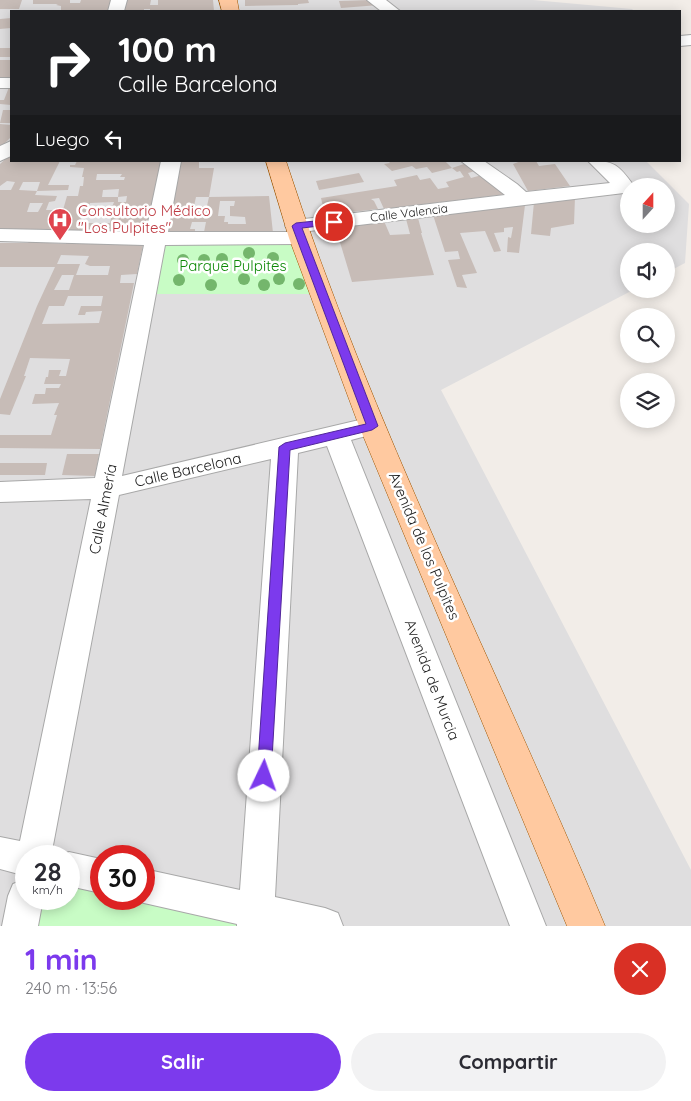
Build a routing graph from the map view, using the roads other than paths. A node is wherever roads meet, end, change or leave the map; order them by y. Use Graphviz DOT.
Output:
graph roads {
  1 [pos="375,0"];
  2 [pos="390,10"];
  3 [pos="171,162"];
  4 [pos="276,162"];
  5 [pos="472,162"];
  6 [pos="599,162"];
  7 [pos="522,200"];
  8 [pos="298,232"];
  9 [pos="0,235"];
  10 [pos="156,239"];
  11 [pos="372,426"];
  12 [pos="336,435"];
  13 [pos="285,447"];
  14 [pos="108,488"];
  15 [pos="0,492"];
  16 [pos="36,845"];
  17 [pos="0,853"];
  18 [pos="15,856"];
  19 [pos="155,889"];
  20 [pos="23,910"];
  21 [pos="255,919"];
  22 [pos="20,926"];
  23 [pos="325,926"];
  24 [pos="528,926"];
  25 [pos="586,926"];
  1 -- 2 [label="street"];
  3 -- 10 [label="street, Calle Almería"];
  4 -- 8 [label="main road, Avenida de los Pulpites"];
  5 -- 7 [label="street"];
  6 -- 7 [label="street, Calle Valencia"];
  7 -- 8 [label="street, Calle Valencia"];
  8 -- 10 [label="street, Calle Valencia"];
  8 -- 11 [label="main road, Avenida de los Pulpites"];
  9 -- 10 [label="street, Calle Valencia"];
  10 -- 14 [label="street, Calle Almería"];
  11 -- 12 [label="street, Calle Barcelona"];
  11 -- 25 [label="main road, Avenida de los Pulpites"];
  12 -- 13 [label="street, Calle Barcelona"];
  12 -- 24 [label="street, Avenida de Murcia"];
  13 -- 14 [label="street, Calle Barcelona"];
  13 -- 21 [label="street"];
  14 -- 15 [label="street, Calle Barcelona"];
  14 -- 16 [label="street, Calle Almería"];
  17 -- 18 [label="street"];
  19 -- 21 [label="street"];
  20 -- 22 [label="street"];
  21 -- 23 [label="street"];
}
